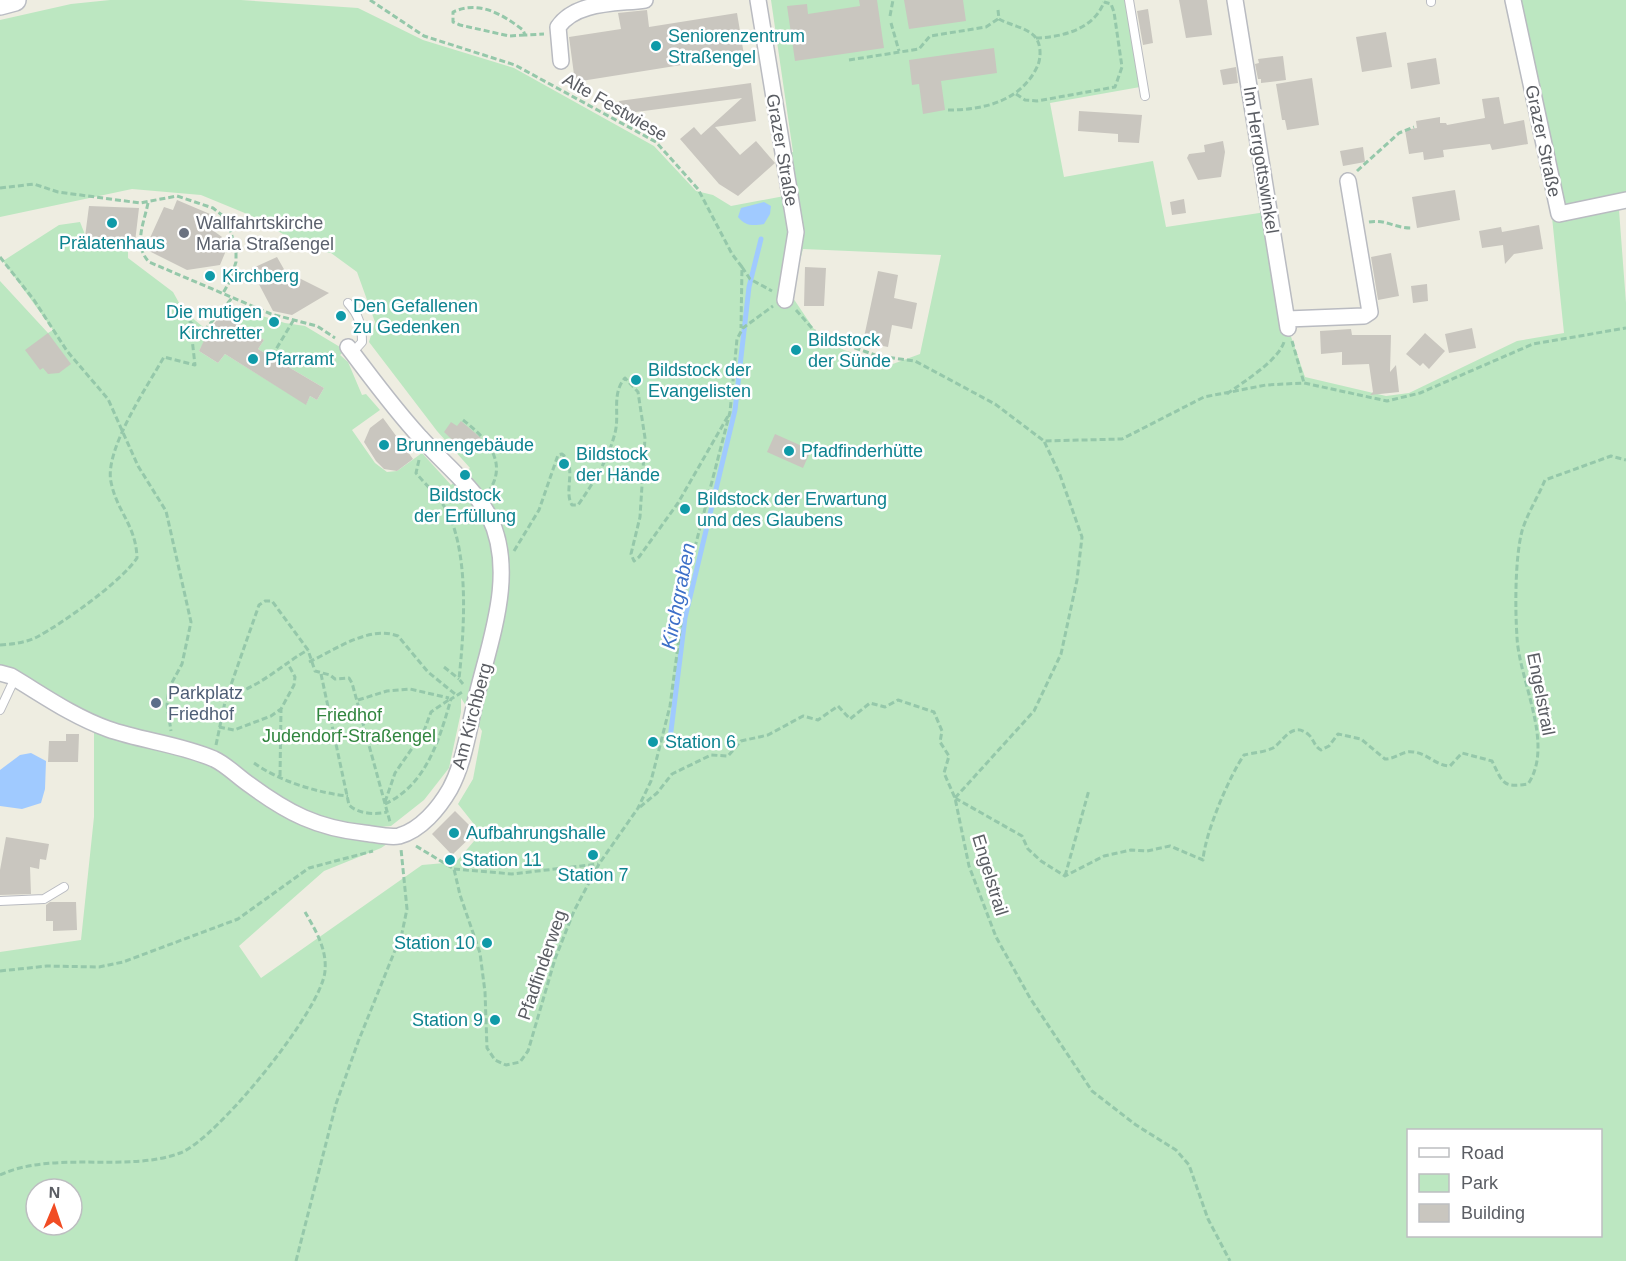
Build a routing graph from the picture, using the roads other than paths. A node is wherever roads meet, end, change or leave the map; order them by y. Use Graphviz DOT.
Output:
graph roads {
  1 [pos="645,0"];
  2 [pos="758,0"];
  3 [pos="1129,0"];
  4 [pos="1235,0"];
  5 [pos="1513,0"];
  6 [pos="561,61"];
  7 [pos="1145,96"];
  8 [pos="1348,181"];
  9 [pos="1626,200"];
  10 [pos="785,300"];
  11 [pos="348,303"];
  12 [pos="350,350"];
  13 [pos="0,673"];
  14 [pos="15,678"];
  15 [pos="0,710"];
  16 [pos="64,887"];
  17 [pos="0,901"];
  1 -- 6 [label="street"];
  2 -- 10 [label="street, Grazer Straße"];
  3 -- 7 [label="lane"];
  4 -- 8 [label="street, Im Herrgottswinkel"];
  5 -- 9 [label="street, Grazer Straße"];
  11 -- 12 [label="lane"];
  12 -- 14 [label="street, Am Kirchberg"];
  13 -- 14 [label="street"];
  14 -- 15 [label="lane"];
  16 -- 17 [label="lane"];
}
